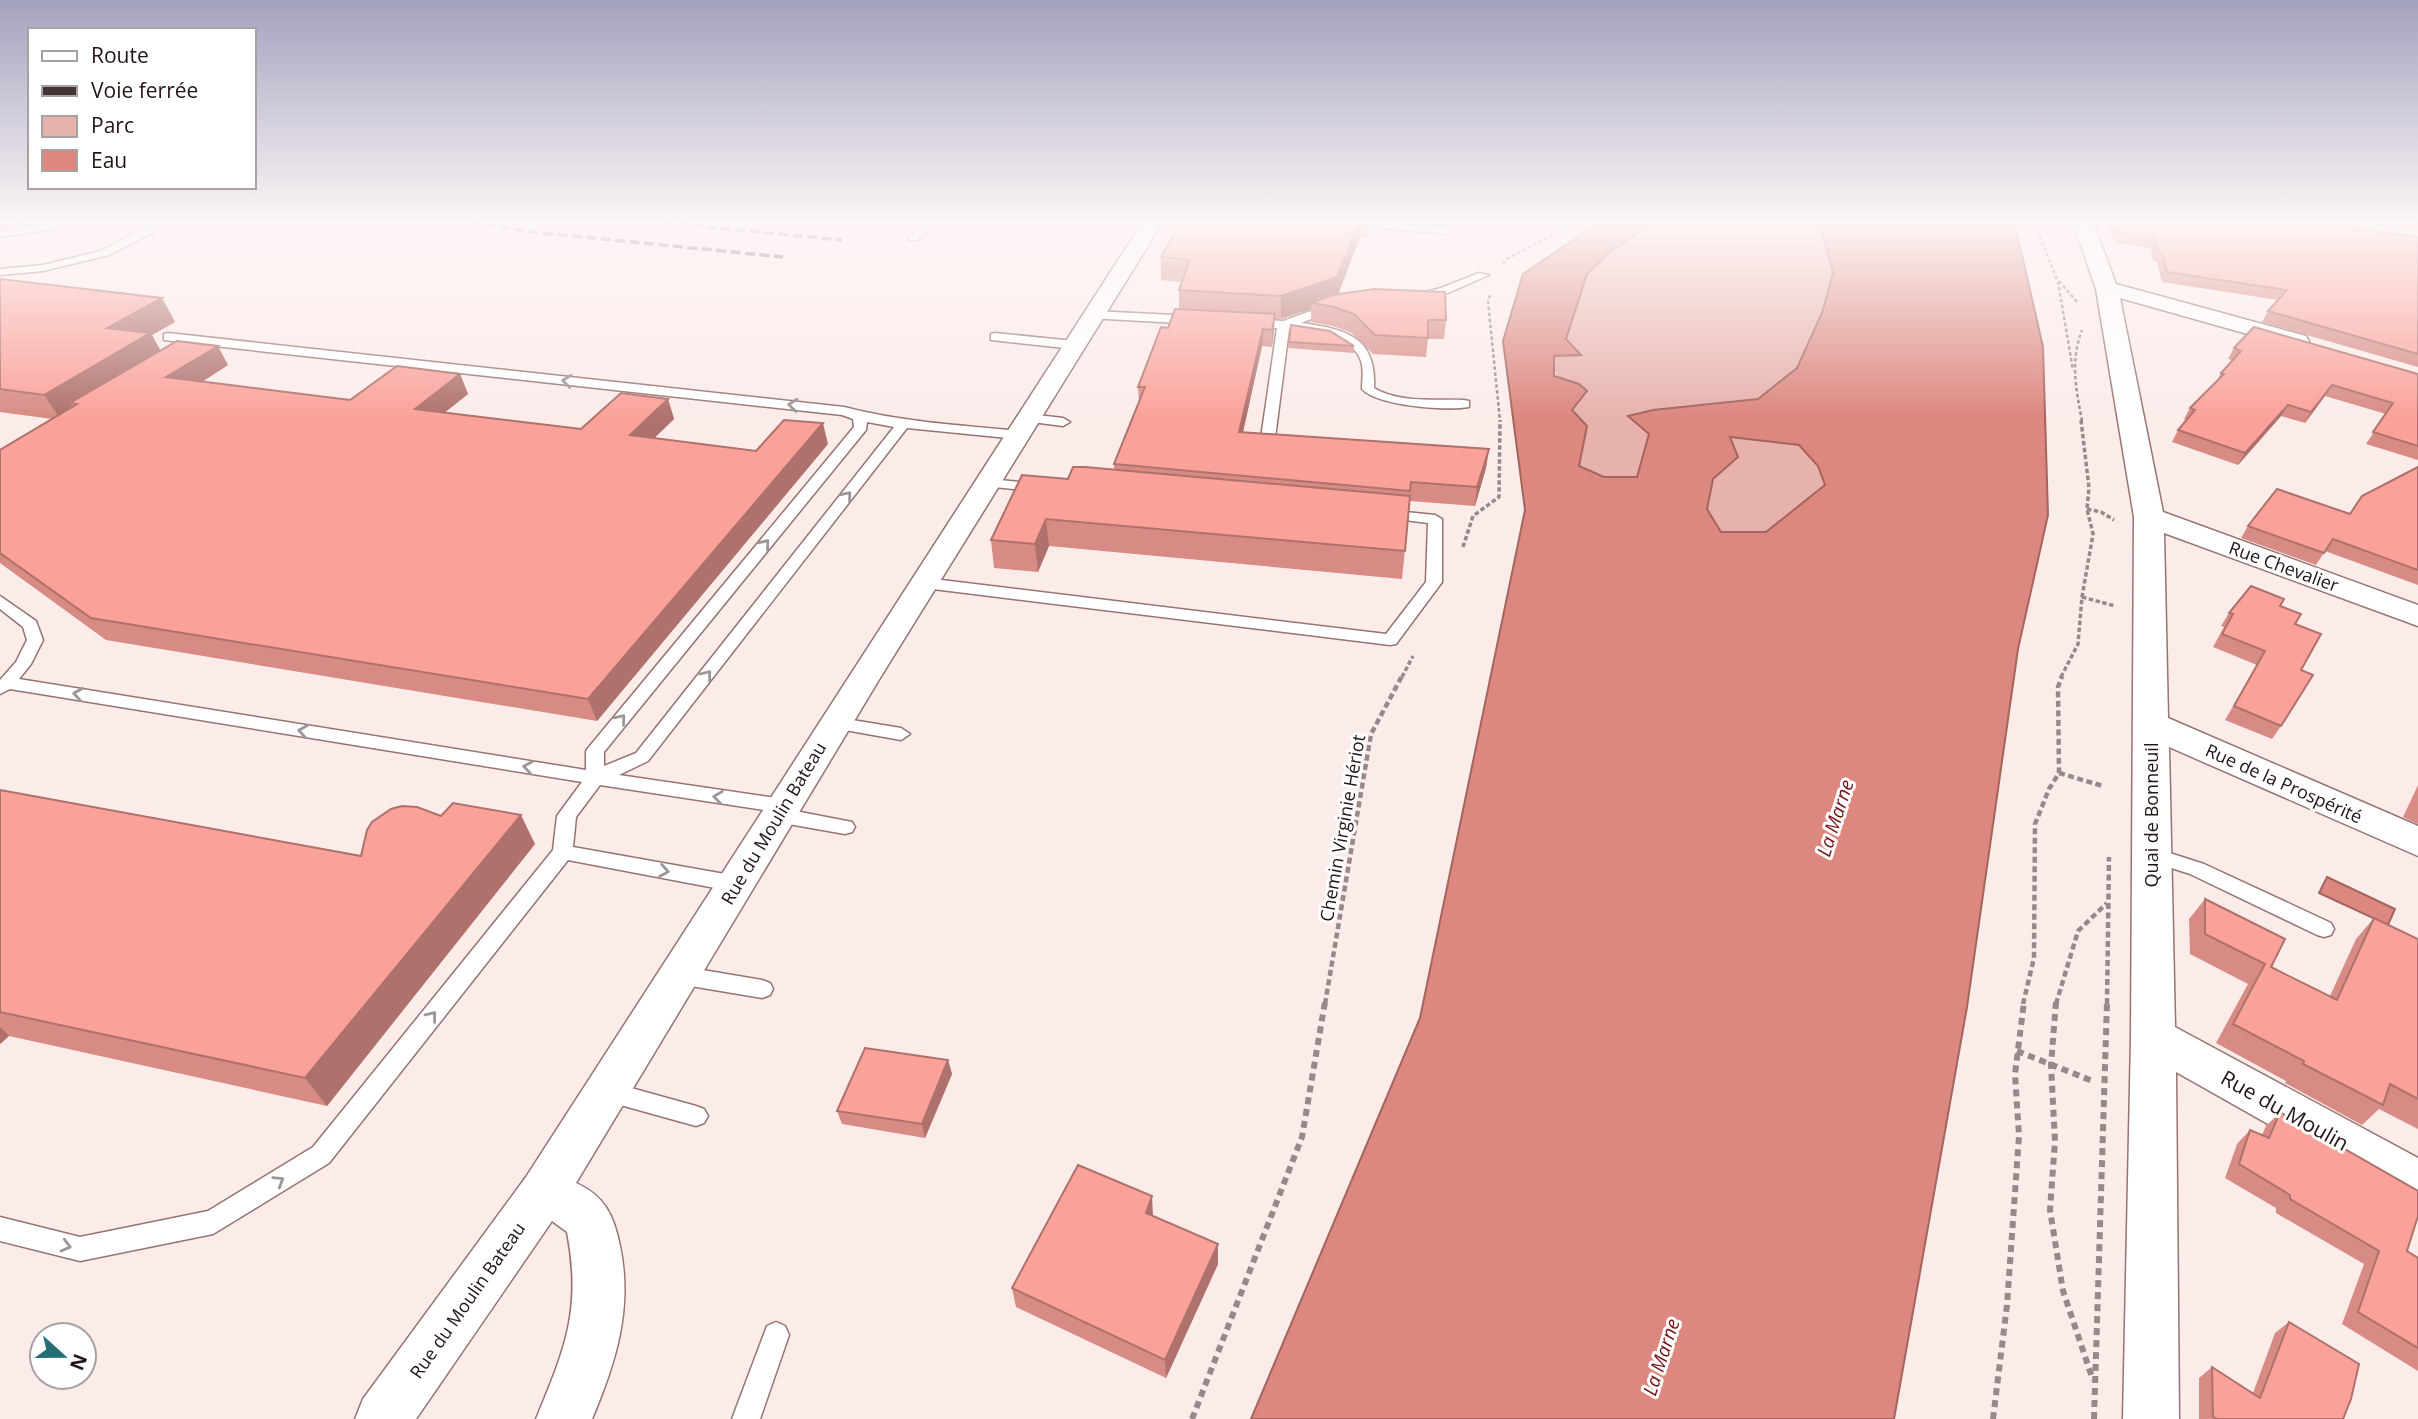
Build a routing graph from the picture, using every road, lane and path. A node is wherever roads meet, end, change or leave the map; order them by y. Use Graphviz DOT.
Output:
graph roads {
  1 [pos="1112,286"];
  2 [pos="1456,286"];
  3 [pos="2058,286"];
  4 [pos="2072,286"];
  5 [pos="2092,286"];
  6 [pos="1492,290"];
  7 [pos="1406,297"];
  8 [pos="2094,297"];
  9 [pos="1341,306"];
  10 [pos="1203,321"];
  11 [pos="1231,322"];
  12 [pos="1283,325"];
  13 [pos="2083,326"];
  14 [pos="1084,330"];
  15 [pos="168,337"];
  16 [pos="995,337"];
  17 [pos="212,342"];
  18 [pos="2314,346"];
  19 [pos="170,363"];
  20 [pos="2074,374"];
  21 [pos="1464,404"];
  22 [pos="859,417"];
  23 [pos="903,424"];
  24 [pos="1037,425"];
  25 [pos="1268,438"];
  26 [pos="989,483"];
  27 [pos="1057,489"];
  28 [pos="2087,509"];
  29 [pos="1365,512"];
  30 [pos="2133,520"];
  31 [pos="1462,551"];
  32 [pos="925,583"];
  33 [pos="2121,596"];
  34 [pos="2082,597"];
  35 [pos="0,601"];
  36 [pos="2418,616"];
  37 [pos="1415,654"];
  38 [pos="3,685"];
  39 [pos="834,723"];
  40 [pos="2150,724"];
  41 [pos="901,734"];
  42 [pos="2059,773"];
  43 [pos="595,778"];
  44 [pos="2103,786"];
  45 [pos="780,811"];
  46 [pos="845,827"];
  47 [pos="2418,842"];
  48 [pos="2110,846"];
  49 [pos="564,852"];
  50 [pos="2151,854"];
  51 [pos="736,884"];
  52 [pos="2108,902"];
  53 [pos="2324,929"];
  54 [pos="679,975"];
  55 [pos="762,989"];
  56 [pos="2152,1037"];
  57 [pos="2017,1051"];
  58 [pos="2051,1065"];
  59 [pos="2095,1082"];
  60 [pos="606,1091"];
  61 [pos="696,1116"];
  62 [pos="2418,1183"];
  63 [pos="542,1193"];
  64 [pos="0,1228"];
  65 [pos="776,1335"];
  66 [pos="2095,1384"];
  67 [pos="383,1419"];
  68 [pos="564,1419"];
  69 [pos="746,1419"];
  70 [pos="1192,1419"];
  71 [pos="1993,1419"];
  72 [pos="2094,1419"];
  73 [pos="2151,1419"];
  1 -- 14 [label="street, Rue du Moulin Bateau"];
  2 -- 7 [label="lane"];
  3 -- 20 [label="path"];
  4 -- 8 [label="path"];
  5 -- 8 [label="street, Quai de Bonneuil"];
  6 -- 31 [label="path"];
  8 -- 18 [label="street"];
  8 -- 30 [label="street, Quai de Bonneuil"];
  9 -- 12 [label="lane"];
  10 -- 14 [label="lane"];
  11 -- 12 [label="lane"];
  12 -- 21 [label="lane"];
  12 -- 25 [label="lane"];
  13 -- 20 [label="path"];
  14 -- 16 [label="lane"];
  14 -- 24 [label="street, Rue du Moulin Bateau"];
  15 -- 17 [label="lane"];
  17 -- 19 [label="lane"];
  22 -- 17 [label="lane, one-way"];
  20 -- 28 [label="path"];
  22 -- 23 [label="lane"];
  43 -- 22 [label="lane, one-way"];
  23 -- 24 [label="lane"];
  43 -- 23 [label="lane, one-way"];
  24 -- 26 [label="street, Rue du Moulin Bateau"];
  26 -- 27 [label="lane"];
  26 -- 32 [label="street, Rue du Moulin Bateau"];
  28 -- 30 [label="path"];
  28 -- 34 [label="path"];
  29 -- 32 [label="lane"];
  30 -- 36 [label="street, Rue Chevalier"];
  30 -- 40 [label="street, Quai de Bonneuil"];
  32 -- 39 [label="street, Rue du Moulin Bateau"];
  33 -- 34 [label="path"];
  34 -- 42 [label="path"];
  35 -- 38 [label="lane"];
  37 -- 70 [label="path, Chemin Virginie Hériot"];
  43 -- 38 [label="lane, one-way"];
  39 -- 41 [label="lane"];
  39 -- 45 [label="street, Rue du Moulin Bateau"];
  40 -- 47 [label="street, Rue de la Prospérité"];
  40 -- 50 [label="street, Quai de Bonneuil"];
  42 -- 44 [label="path"];
  42 -- 57 [label="path"];
  45 -- 43 [label="lane, one-way"];
  43 -- 49 [label="lane"];
  45 -- 46 [label="lane"];
  45 -- 51 [label="street, Rue du Moulin Bateau"];
  48 -- 52 [label="path"];
  49 -- 51 [label="lane, one-way"];
  64 -- 49 [label="lane, one-way"];
  50 -- 53 [label="lane"];
  50 -- 56 [label="street, Quai de Bonneuil"];
  51 -- 54 [label="street, Rue du Moulin Bateau"];
  52 -- 58 [label="path"];
  52 -- 66 [label="path"];
  54 -- 55 [label="lane"];
  54 -- 60 [label="street, Rue du Moulin Bateau"];
  56 -- 62 [label="street, Rue du Moulin"];
  56 -- 73 [label="street, Quai de Bonneuil"];
  57 -- 58 [label="path"];
  57 -- 71 [label="path"];
  58 -- 59 [label="path"];
  58 -- 66 [label="path"];
  60 -- 61 [label="lane"];
  60 -- 63 [label="street, Rue du Moulin Bateau"];
  63 -- 67 [label="street, Rue du Moulin Bateau"];
  63 -- 68 [label="street"];
  65 -- 69 [label="lane"];
  66 -- 72 [label="path"];
}
